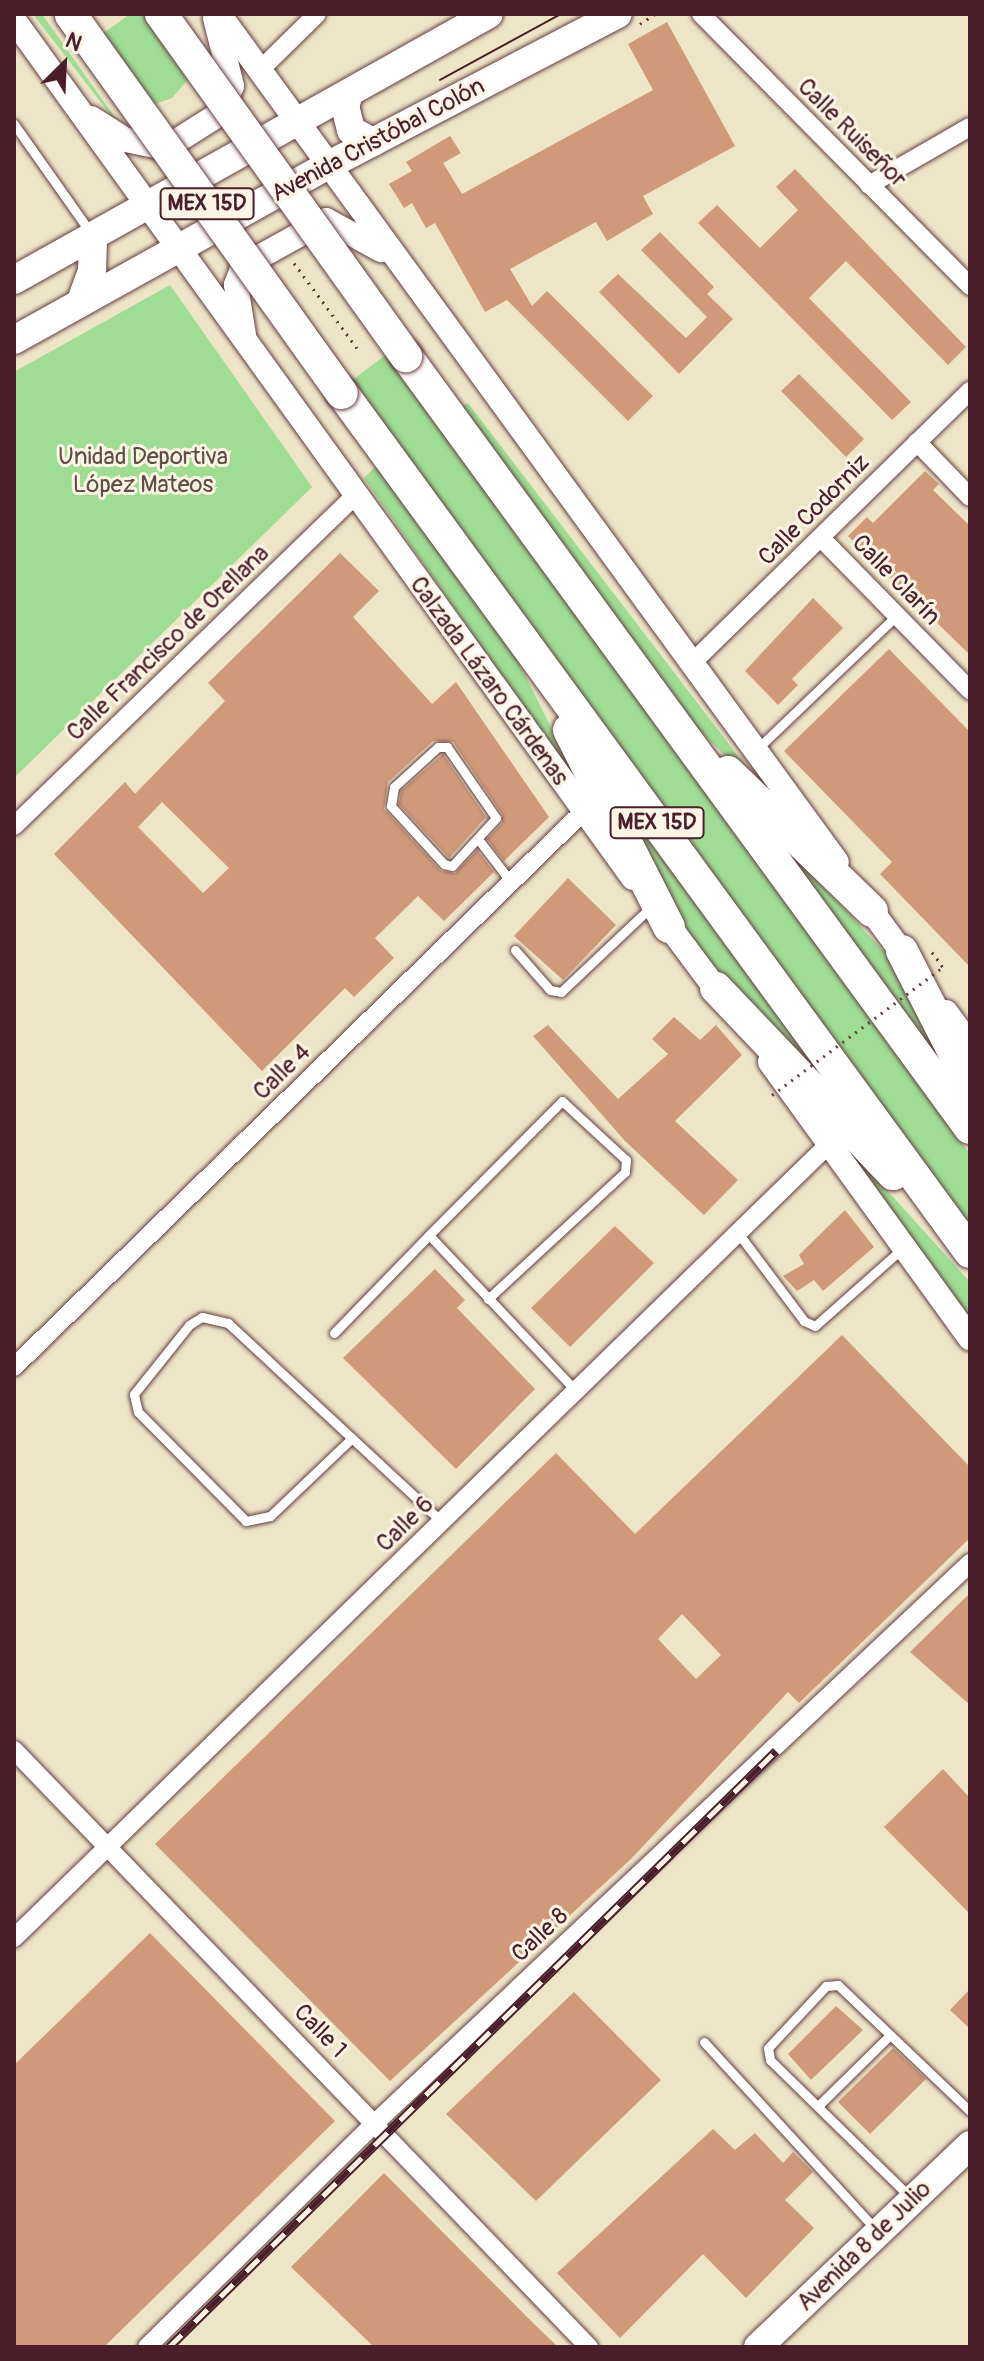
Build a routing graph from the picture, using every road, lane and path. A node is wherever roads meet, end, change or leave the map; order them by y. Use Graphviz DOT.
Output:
graph roads {
  1 [pos="70,14"];
  2 [pos="161,14"];
  3 [pos="217,14"];
  4 [pos="317,14"];
  5 [pos="489,14"];
  6 [pos="701,14"];
  7 [pos="656,15"];
  8 [pos="14,20"];
  9 [pos="624,22"];
  10 [pos="259,71"];
  11 [pos="349,94"];
  12 [pos="76,107"];
  13 [pos="297,123"];
  14 [pos="14,124"];
  15 [pos="970,127"];
  16 [pos="373,142"];
  17 [pos="327,166"];
  18 [pos="869,185"];
  19 [pos="147,206"];
  20 [pos="93,236"];
  21 [pos="280,244"];
  22 [pos="177,248"];
  23 [pos="399,264"];
  24 [pos="14,280"];
  25 [pos="970,286"];
  26 [pos="81,301"];
  27 [pos="14,340"];
  28 [pos="246,342"];
  29 [pos="357,348"];
  30 [pos="970,391"];
  31 [pos="917,442"];
  32 [pos="355,495"];
  33 [pos="970,497"];
  34 [pos="821,538"];
  35 [pos="897,615"];
  36 [pos="524,641"];
  37 [pos="692,663"];
  38 [pos="970,690"];
  39 [pos="662,709"];
  40 [pos="756,751"];
  41 [pos="583,812"];
  42 [pos="14,826"];
  43 [pos="478,839"];
  44 [pos="511,882"];
  45 [pos="872,911"];
  46 [pos="661,916"];
  47 [pos="515,950"];
  48 [pos="917,951"];
  49 [pos="716,988"];
  50 [pos="970,1045"];
  51 [pos="970,1084"];
  52 [pos="772,1095"];
  53 [pos="970,1128"];
  54 [pos="829,1144"];
  55 [pos="738,1233"];
  56 [pos="429,1235"];
  57 [pos="904,1247"];
  58 [pos="970,1253"];
  59 [pos="488,1299"];
  60 [pos="334,1333"];
  61 [pos="970,1338"];
  62 [pos="14,1367"];
  63 [pos="576,1391"];
  64 [pos="352,1438"];
  65 [pos="442,1522"];
  66 [pos="970,1563"];
  67 [pos="14,1750"];
  68 [pos="109,1846"];
  69 [pos="14,1938"];
  70 [pos="890,2035"];
  71 [pos="704,2042"];
  72 [pos="818,2106"];
  73 [pos="970,2111"];
  74 [pos="375,2123"];
  75 [pos="970,2145"];
  76 [pos="913,2200"];
  77 [pos="879,2233"];
  78 [pos="147,2347"];
  79 [pos="589,2347"];
  80 [pos="758,2347"];
  1 -- 36 [label="highway, MEX 15D, bridge"];
  2 -- 39 [label="highway, MEX 15D, bridge"];
  3 -- 10 [label="main road"];
  3 -- 12 [label="main road"];
  4 -- 10 [label="street"];
  5 -- 11 [label="main road"];
  6 -- 18 [label="street, Calle Ruiseñor"];
  7 -- 9 [label="path"];
  8 -- 12 [label="main road, Calzada Lázaro Cárdenas"];
  9 -- 16 [label="main road, Avenida Cristóbal Colón"];
  10 -- 13 [label="main road"];
  11 -- 13 [label="main road"];
  11 -- 16 [label="main road"];
  12 -- 19 [label="main road, Calzada Lázaro Cárdenas"];
  13 -- 17 [label="main road"];
  13 -- 19 [label="main road"];
  14 -- 20 [label="lane"];
  15 -- 18 [label="street"];
  16 -- 17 [label="main road, Avenida Cristóbal Colón"];
  17 -- 22 [label="main road, Avenida Cristóbal Colón"];
  17 -- 23 [label="main road"];
  18 -- 25 [label="street, Calle Ruiseñor"];
  19 -- 20 [label="main road"];
  19 -- 22 [label="main road, Calzada Lázaro Cárdenas"];
  20 -- 24 [label="main road"];
  20 -- 26 [label="main road"];
  21 -- 23 [label="main road"];
  21 -- 28 [label="main road"];
  21 -- 29 [label="path"];
  22 -- 26 [label="main road, Avenida Cristóbal Colón"];
  22 -- 28 [label="main road, Calzada Lázaro Cárdenas"];
  23 -- 37 [label="main road"];
  26 -- 27 [label="main road, Avenida Cristóbal Colón"];
  28 -- 32 [label="main road, Calzada Lázaro Cárdenas"];
  30 -- 31 [label="street, Calle Codorniz"];
  31 -- 33 [label="street"];
  31 -- 34 [label="street, Calle Codorniz"];
  32 -- 41 [label="main road, Calzada Lázaro Cárdenas"];
  32 -- 42 [label="street, Calle Francisco de Orellana"];
  34 -- 35 [label="street, Calle Clarín"];
  34 -- 37 [label="street, Calle Codorniz"];
  35 -- 38 [label="street, Calle Clarín"];
  35 -- 40 [label="lane"];
  36 -- 46 [label="highway"];
  36 -- 58 [label="highway, MEX 15D"];
  37 -- 40 [label="main road"];
  39 -- 45 [label="highway"];
  39 -- 53 [label="highway, MEX 15D"];
  40 -- 45 [label="main road"];
  41 -- 44 [label="street, Calle 4"];
  41 -- 46 [label="main road, Calzada Lázaro Cárdenas"];
  43 -- 43 [label="lane"];
  43 -- 44 [label="lane"];
  44 -- 62 [label="street, Calle 4"];
  45 -- 48 [label="main road"];
  46 -- 47 [label="lane"];
  46 -- 49 [label="main road, Calzada Lázaro Cárdenas"];
  48 -- 50 [label="main road"];
  48 -- 51 [label="highway"];
  48 -- 52 [label="path, bridge"];
  49 -- 54 [label="main road, Calzada Lázaro Cárdenas"];
  49 -- 58 [label="highway"];
  54 -- 55 [label="street, Calle 6"];
  54 -- 57 [label="main road, Calzada Lázaro Cárdenas"];
  55 -- 57 [label="lane"];
  55 -- 63 [label="street, Calle 6"];
  56 -- 59 [label="lane"];
  56 -- 59 [label="lane"];
  56 -- 60 [label="lane"];
  57 -- 61 [label="main road, Calzada Lázaro Cárdenas"];
  59 -- 63 [label="lane"];
  63 -- 65 [label="street, Calle 6"];
  64 -- 64 [label="lane"];
  64 -- 65 [label="lane"];
  65 -- 68 [label="street, Calle 6"];
  66 -- 74 [label="street, Calle 8"];
  67 -- 68 [label="street, Calle 1"];
  68 -- 69 [label="street, Calle 6"];
  68 -- 74 [label="street, Calle 1"];
  70 -- 72 [label="lane"];
  70 -- 72 [label="lane"];
  70 -- 73 [label="lane"];
  71 -- 77 [label="lane"];
  72 -- 76 [label="lane"];
  74 -- 78 [label="street, Calle 8"];
  74 -- 79 [label="street, Calle 1"];
  75 -- 76 [label="main road, Avenida 8 de Julio"];
  76 -- 77 [label="main road, Avenida 8 de Julio"];
  77 -- 80 [label="main road, Avenida 8 de Julio"];
}
